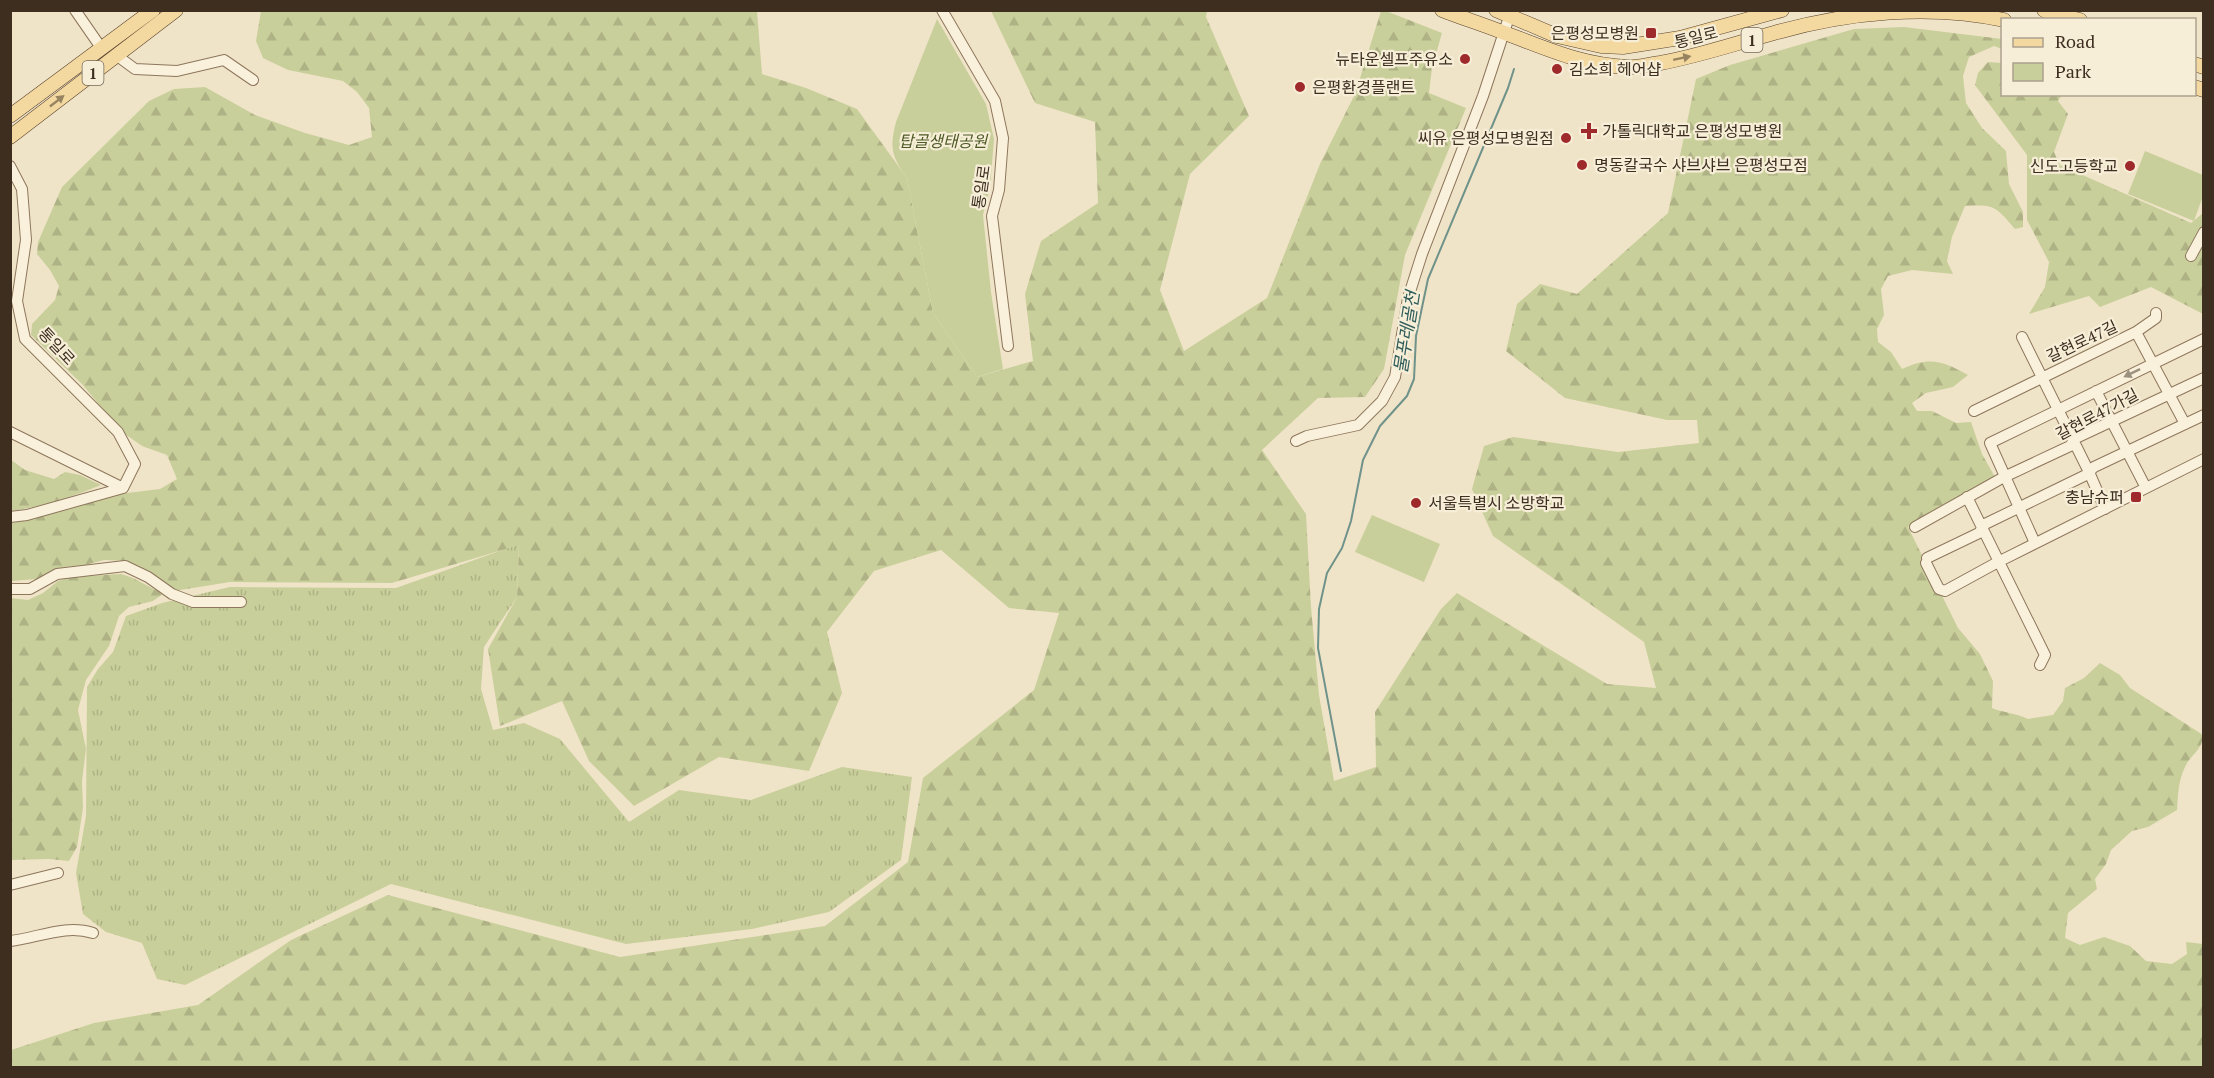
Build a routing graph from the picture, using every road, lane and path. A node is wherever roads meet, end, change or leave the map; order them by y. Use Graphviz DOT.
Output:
graph roads {
  1 [pos="75,10"];
  2 [pos="153,10"];
  3 [pos="176,10"];
  4 [pos="942,10"];
  5 [pos="1442,10"];
  6 [pos="1496,10"];
  7 [pos="1782,10"];
  8 [pos="1510,14"];
  9 [pos="2051,14"];
  10 [pos="2070,18"];
  11 [pos="2001,19"];
  12 [pos="1504,32"];
  13 [pos="102,49"];
  14 [pos="116,55"];
  15 [pos="253,80"];
  16 [pos="10,116"];
  17 [pos="10,137"];
  18 [pos="10,166"];
  19 [pos="2204,232"];
  20 [pos="2191,256"];
  21 [pos="2156,313"];
  22 [pos="2136,332"];
  23 [pos="2022,337"];
  24 [pos="2204,339"];
  25 [pos="1008,346"];
  26 [pos="2153,363"];
  27 [pos="2042,377"];
  28 [pos="2204,378"];
  29 [pos="2096,391"];
  30 [pos="2168,394"];
  31 [pos="2058,410"];
  32 [pos="1974,411"];
  33 [pos="2204,416"];
  34 [pos="2112,421"];
  35 [pos="2185,424"];
  36 [pos="10,432"];
  37 [pos="1296,441"];
  38 [pos="2073,442"];
  39 [pos="2127,452"];
  40 [pos="2204,459"];
  41 [pos="2089,472"];
  42 [pos="2004,477"];
  43 [pos="123,488"];
  44 [pos="2146,488"];
  45 [pos="1967,497"];
  46 [pos="2019,507"];
  47 [pos="2105,508"];
  48 [pos="10,517"];
  49 [pos="1915,527"];
  50 [pos="1982,528"];
  51 [pos="2035,543"];
  52 [pos="1998,562"];
  53 [pos="10,589"];
  54 [pos="241,602"];
  55 [pos="2040,665"];
  56 [pos="58,873"];
  57 [pos="10,885"];
  58 [pos="93,933"];
  59 [pos="10,941"];
  1 -- 13 [label="street"];
  2 -- 13 [label="main road, 1"];
  3 -- 14 [label="main road, 1"];
  4 -- 25 [label="street, 통일로"];
  5 -- 12 [label="main road, 통일로 / 1"];
  6 -- 8 [label="main road, 통일로 / 1"];
  7 -- 8 [label="main road, 통일로 / 1"];
  8 -- 12 [label="street"];
  9 -- 10 [label="main road"];
  12 -- 11 [label="main road, 통일로 / 1, one-way"];
  12 -- 37 [label="street"];
  13 -- 16 [label="main road, 1"];
  14 -- 15 [label="street"];
  17 -- 14 [label="main road, 1, one-way"];
  18 -- 43 [label="street, 통일로"];
  19 -- 20 [label="street"];
  21 -- 22 [label="street"];
  22 -- 26 [label="street, 갈현로47길"];
  22 -- 27 [label="street, 갈현로47길"];
  23 -- 27 [label="street, 갈현로47길"];
  24 -- 26 [label="street"];
  26 -- 29 [label="street, one-way"];
  26 -- 30 [label="street, 갈현로47길"];
  27 -- 31 [label="street, 갈현로47길"];
  27 -- 32 [label="street, 갈현로47길"];
  28 -- 30 [label="street, 갈현로47가길"];
  29 -- 31 [label="street"];
  29 -- 34 [label="street"];
  30 -- 34 [label="street, 갈현로47가길"];
  30 -- 35 [label="street, 갈현로47길"];
  31 -- 38 [label="street, 갈현로47길"];
  31 -- 42 [label="street"];
  33 -- 35 [label="street"];
  34 -- 38 [label="street, 갈현로47가길"];
  34 -- 39 [label="street"];
  35 -- 39 [label="street"];
  36 -- 43 [label="street"];
  38 -- 41 [label="street, 갈현로47길"];
  38 -- 42 [label="street, 갈현로47가길"];
  39 -- 41 [label="street"];
  39 -- 44 [label="street"];
  40 -- 44 [label="street"];
  41 -- 46 [label="street"];
  41 -- 47 [label="street, 갈현로47길"];
  42 -- 45 [label="street, 갈현로47가길"];
  42 -- 46 [label="street"];
  43 -- 48 [label="street"];
  44 -- 47 [label="street"];
  45 -- 49 [label="street, 갈현로47가길"];
  45 -- 50 [label="street"];
  46 -- 50 [label="street"];
  46 -- 51 [label="street"];
  47 -- 51 [label="street"];
  50 -- 52 [label="street"];
  50 -- 52 [label="street"];
  51 -- 52 [label="street"];
  52 -- 55 [label="street"];
  53 -- 54 [label="street"];
  56 -- 57 [label="street"];
  58 -- 59 [label="street"];
}
